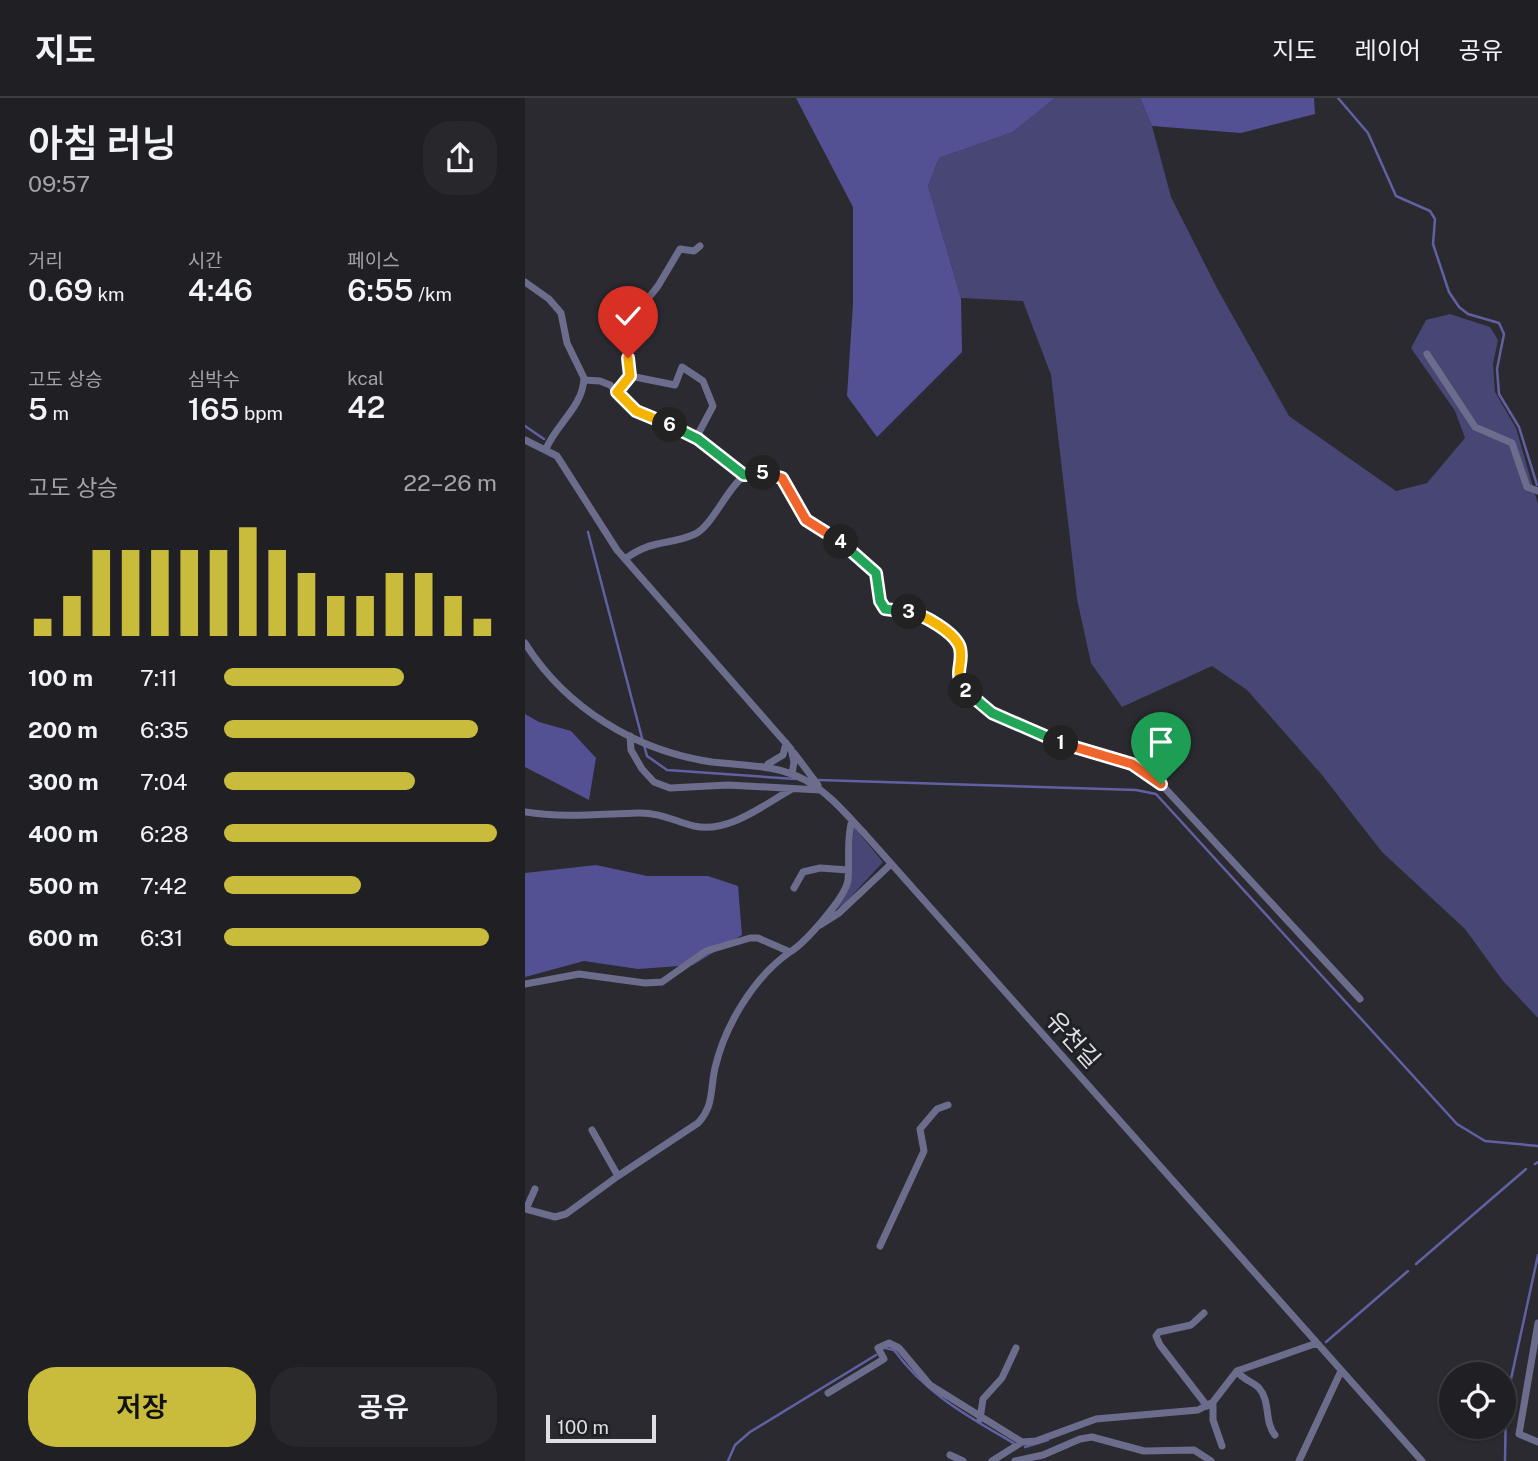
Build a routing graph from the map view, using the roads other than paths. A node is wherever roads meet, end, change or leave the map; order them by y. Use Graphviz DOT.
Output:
graph roads {
  1 [pos="700,246"];
  2 [pos="525,282"];
  3 [pos="1427,354"];
  4 [pos="630,376"];
  5 [pos="584,380"];
  6 [pos="617,392"];
  7 [pos="696,438"];
  8 [pos="525,440"];
  9 [pos="546,449"];
  10 [pos="744,475"];
  11 [pos="1538,491"];
  12 [pos="625,559"];
  13 [pos="525,643"];
  14 [pos="634,738"];
  15 [pos="788,746"];
  16 [pos="762,766"];
  17 [pos="792,774"];
  18 [pos="792,789"];
  19 [pos="822,791"];
  20 [pos="525,812"];
  21 [pos="852,820"];
  22 [pos="891,864"];
  23 [pos="848,870"];
  24 [pos="795,888"];
  25 [pos="813,929"];
  26 [pos="790,952"];
  27 [pos="525,984"];
  28 [pos="1360,999"];
  29 [pos="948,1105"];
  30 [pos="592,1130"];
  31 [pos="618,1176"];
  32 [pos="535,1189"];
  33 [pos="526,1209"];
  34 [pos="880,1246"];
  35 [pos="1204,1313"];
  36 [pos="1538,1323"];
  37 [pos="1317,1343"];
  38 [pos="1016,1348"];
  39 [pos="1237,1371"];
  40 [pos="1342,1371"];
  41 [pos="828,1393"];
  42 [pos="1210,1404"];
  43 [pos="980,1419"];
  44 [pos="1275,1435"];
  45 [pos="1022,1442"];
  46 [pos="1538,1442"];
  47 [pos="1222,1446"];
  48 [pos="950,1455"];
  49 [pos="963,1461"];
  50 [pos="992,1461"];
  51 [pos="1015,1461"];
  52 [pos="1211,1461"];
  53 [pos="1299,1461"];
  54 [pos="1422,1461"];
  1 -- 4 [label="street"];
  2 -- 5 [label="street"];
  3 -- 11 [label="street"];
  4 -- 6 [label="street"];
  4 -- 7 [label="street"];
  5 -- 6 [label="street"];
  5 -- 9 [label="street"];
  6 -- 7 [label="street"];
  7 -- 10 [label="street"];
  8 -- 9 [label="street"];
  9 -- 12 [label="street"];
  10 -- 12 [label="street"];
  10 -- 28 [label="street"];
  12 -- 15 [label="street"];
  13 -- 14 [label="street, 유천길"];
  14 -- 16 [label="street, 유천길"];
  14 -- 18 [label="street"];
  15 -- 16 [label="street"];
  15 -- 17 [label="street"];
  15 -- 19 [label="street"];
  16 -- 17 [label="street, 유천길"];
  17 -- 19 [label="street, 유천길"];
  18 -- 19 [label="street"];
  18 -- 20 [label="street"];
  19 -- 21 [label="street, 유천길"];
  21 -- 22 [label="street, 유천길"];
  21 -- 23 [label="street"];
  22 -- 25 [label="street"];
  22 -- 37 [label="street, 유천길"];
  23 -- 24 [label="street"];
  23 -- 25 [label="street"];
  25 -- 26 [label="street"];
  26 -- 27 [label="street"];
  26 -- 31 [label="street"];
  29 -- 34 [label="street"];
  30 -- 31 [label="street"];
  31 -- 33 [label="street"];
  32 -- 33 [label="street"];
  35 -- 42 [label="street"];
  36 -- 46 [label="street"];
  37 -- 39 [label="street"];
  37 -- 40 [label="street, 유천길"];
  38 -- 43 [label="street"];
  39 -- 42 [label="street"];
  39 -- 44 [label="street"];
  40 -- 53 [label="street"];
  40 -- 54 [label="street, 유천길"];
  41 -- 43 [label="street"];
  42 -- 45 [label="street"];
  42 -- 47 [label="street"];
  43 -- 45 [label="street"];
  45 -- 50 [label="street"];
  48 -- 49 [label="street"];
  51 -- 52 [label="street"];
}
